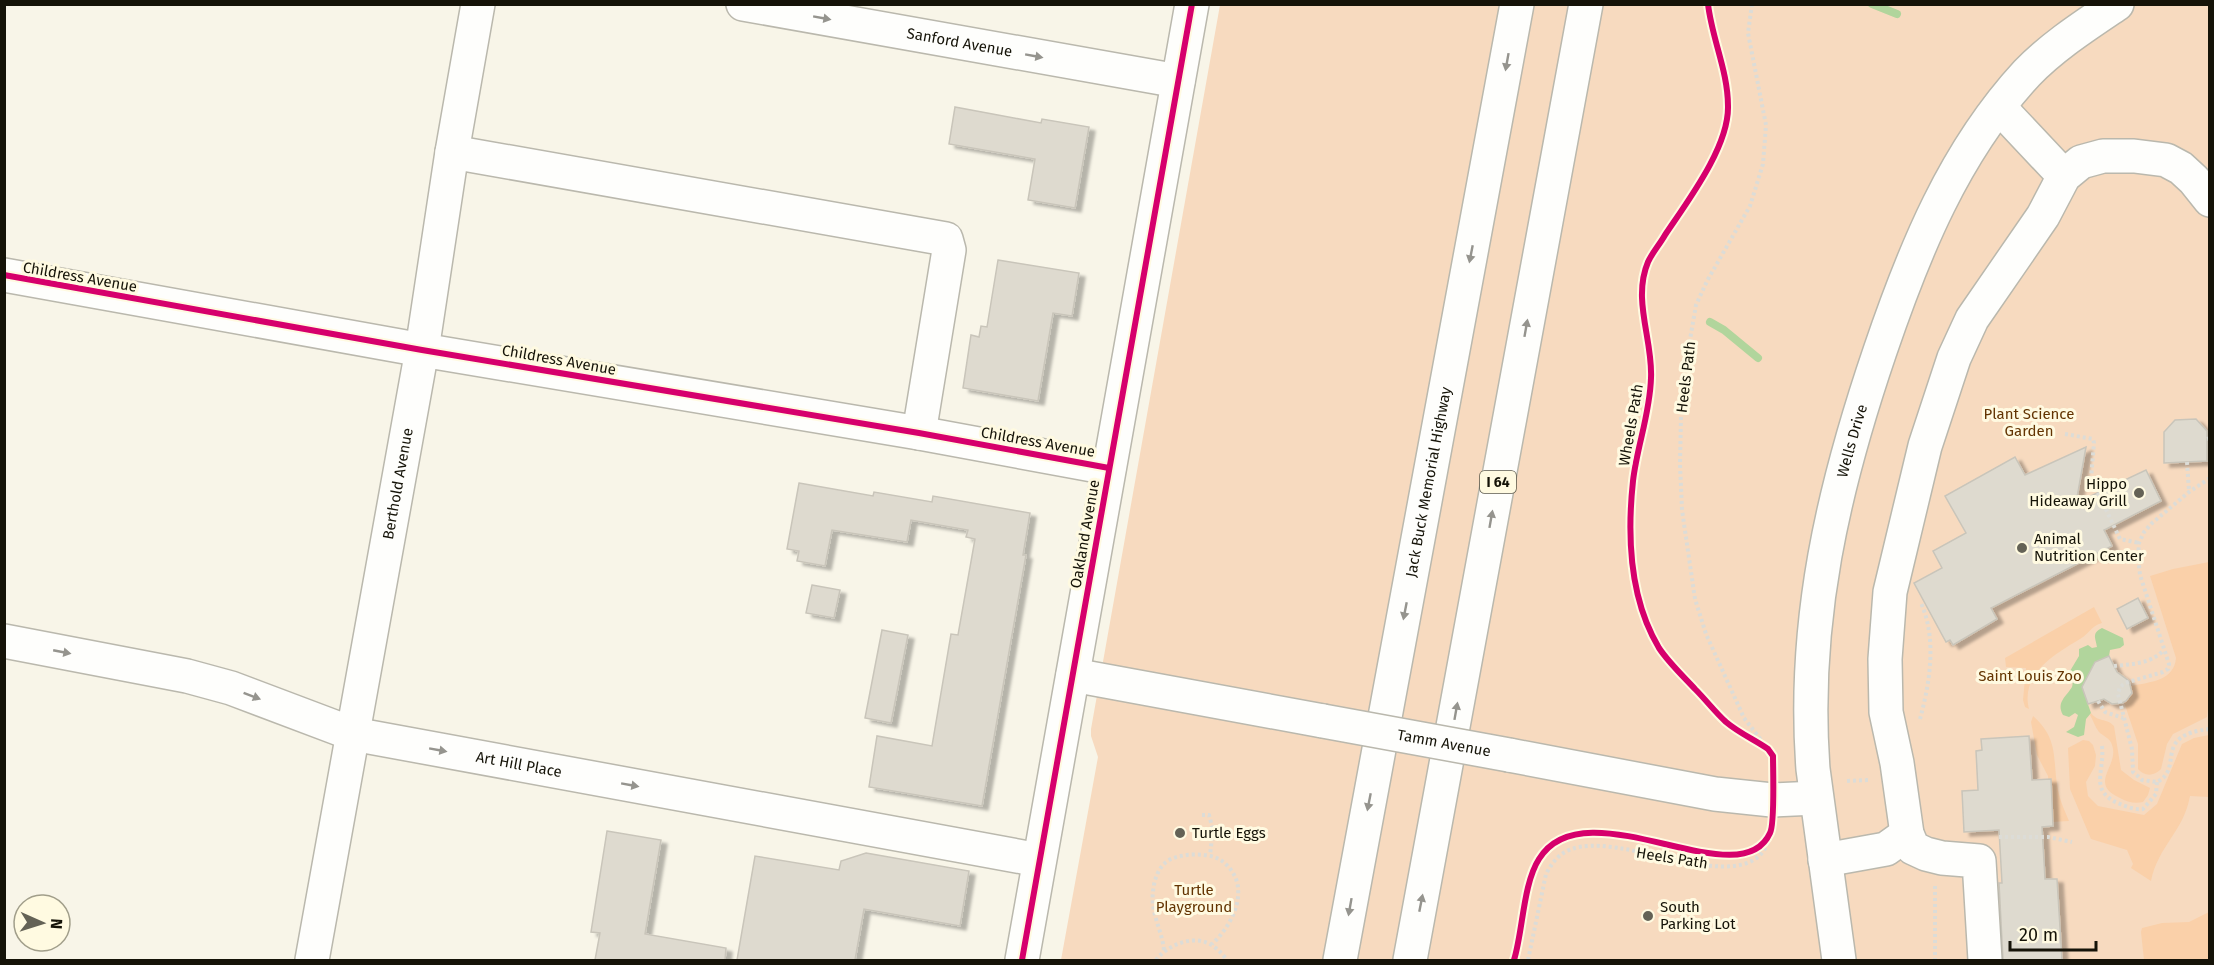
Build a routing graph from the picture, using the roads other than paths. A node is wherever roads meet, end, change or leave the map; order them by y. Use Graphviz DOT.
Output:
graph roads {
  1 [pos="478,4"];
  2 [pos="743,4"];
  3 [pos="1192,4"];
  4 [pos="1517,4"];
  5 [pos="1586,4"];
  6 [pos="2117,4"];
  7 [pos="1178,81"];
  8 [pos="1999,107"];
  9 [pos="452,152"];
  10 [pos="2064,176"];
  11 [pos="2210,200"];
  12 [pos="4,275"];
  13 [pos="422,350"];
  14 [pos="919,433"];
  15 [pos="1109,468"];
  16 [pos="4,641"];
  17 [pos="1072,675"];
  18 [pos="353,734"];
  19 [pos="1816,798"];
  20 [pos="1907,834"];
  21 [pos="1039,860"];
  22 [pos="1825,860"];
  23 [pos="312,960"];
  24 [pos="1022,960"];
  25 [pos="1340,960"];
  26 [pos="1410,960"];
  27 [pos="1839,960"];
  28 [pos="1985,960"];
  1 -- 9 [label="main road, Berthold Avenue"];
  2 -- 7 [label="main road, Sanford Avenue, one-way"];
  3 -- 7 [label="main road, Oakland Avenue"];
  4 -- 25 [label="main road, Jack Buck Memorial Highway, one-way"];
  26 -- 5 [label="main road, I 64, one-way"];
  6 -- 8 [label="main road, Wells Drive"];
  7 -- 15 [label="main road, Oakland Avenue"];
  8 -- 10 [label="main road"];
  8 -- 19 [label="main road, Wells Drive"];
  9 -- 13 [label="main road, Berthold Avenue"];
  9 -- 14 [label="main road"];
  10 -- 11 [label="main road"];
  10 -- 20 [label="main road"];
  12 -- 13 [label="main road, Childress Avenue"];
  13 -- 14 [label="main road, Childress Avenue"];
  13 -- 18 [label="main road, Berthold Avenue"];
  14 -- 15 [label="main road, Childress Avenue"];
  15 -- 17 [label="main road, Oakland Avenue"];
  16 -- 18 [label="main road, Art Hill Place, one-way"];
  17 -- 19 [label="main road, Tamm Avenue, bridge"];
  17 -- 21 [label="main road, Oakland Avenue"];
  18 -- 21 [label="main road, Art Hill Place, one-way"];
  18 -- 23 [label="main road, Berthold Avenue"];
  19 -- 22 [label="main road, Wells Drive"];
  20 -- 22 [label="main road"];
  20 -- 28 [label="main road"];
  21 -- 24 [label="main road, Oakland Avenue"];
  22 -- 27 [label="main road, Wells Drive"];
}
